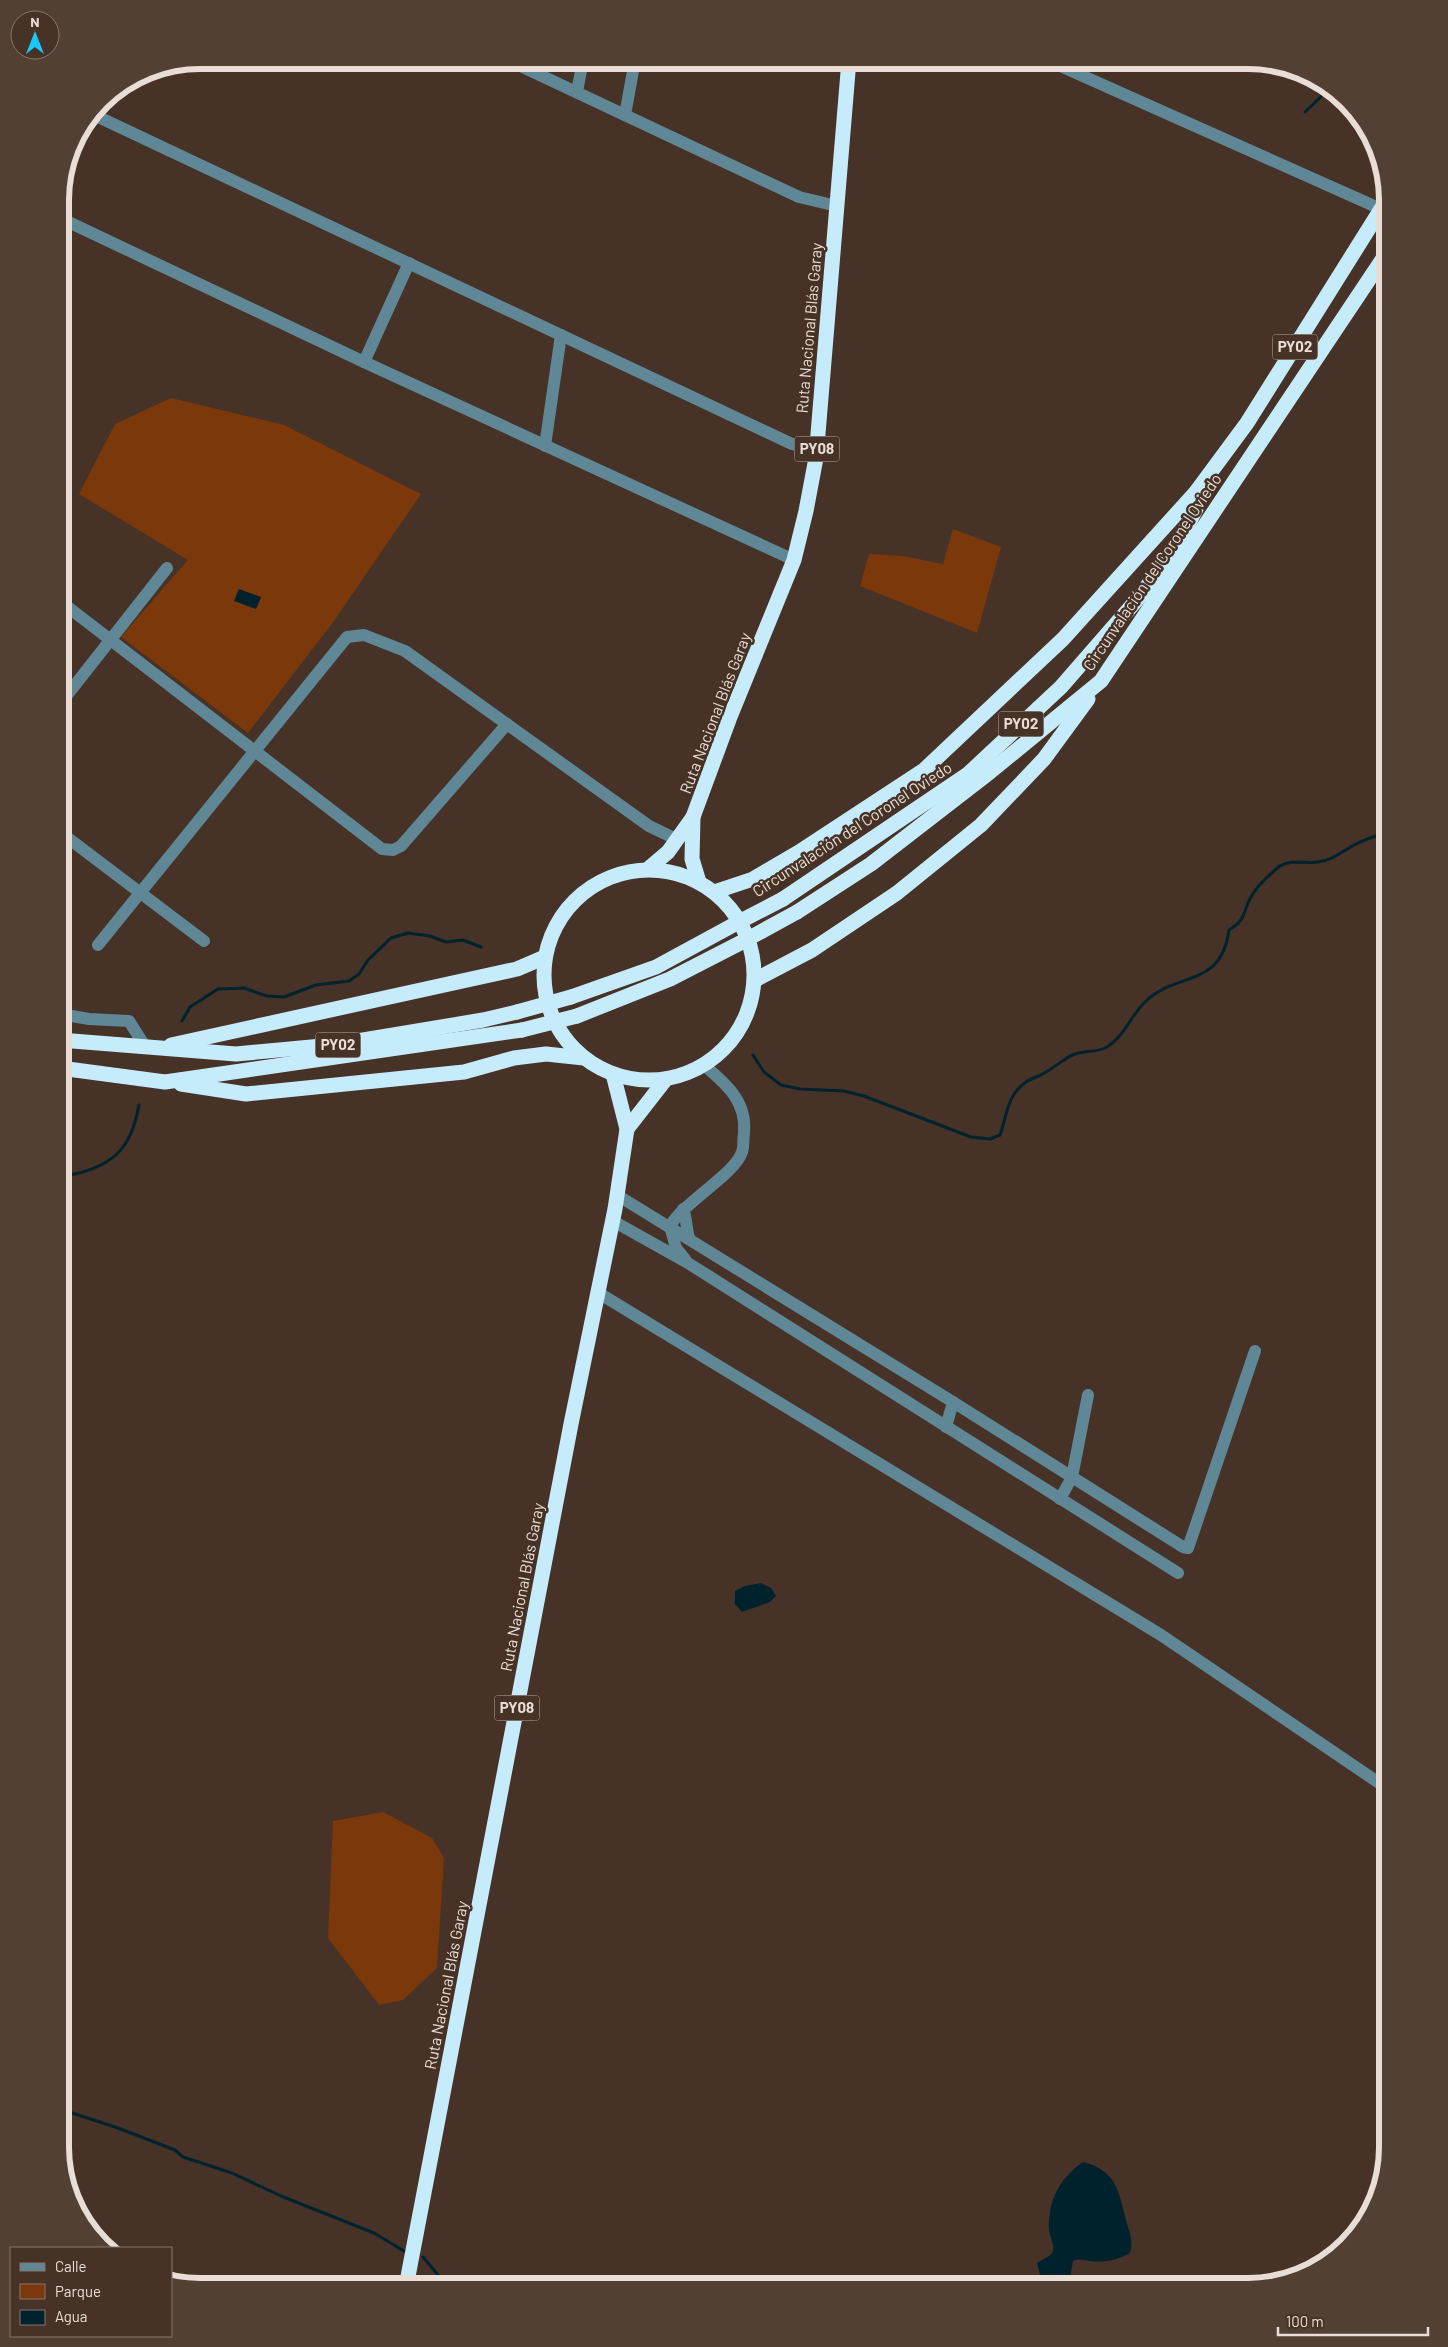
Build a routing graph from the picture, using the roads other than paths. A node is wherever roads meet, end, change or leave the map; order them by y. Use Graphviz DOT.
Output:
graph roads {
  1 [pos="527,69"];
  2 [pos="581,69"];
  3 [pos="634,69"];
  4 [pos="848,69"];
  5 [pos="1068,69"];
  6 [pos="577,92"];
  7 [pos="626,115"];
  8 [pos="98,117"];
  9 [pos="1379,201"];
  10 [pos="837,206"];
  11 [pos="1379,211"];
  12 [pos="69,222"];
  13 [pos="409,263"];
  14 [pos="1379,264"];
  15 [pos="561,335"];
  16 [pos="364,362"];
  17 [pos="545,446"];
  18 [pos="817,450"];
  19 [pos="1196,492"];
  20 [pos="794,560"];
  21 [pos="167,568"];
  22 [pos="69,609"];
  23 [pos="110,640"];
  24 [pos="1101,681"];
  25 [pos="69,692"];
  26 [pos="507,724"];
  27 [pos="254,751"];
  28 [pos="693,817"];
  29 [pos="69,839"];
  30 [pos="676,839"];
  31 [pos="648,870"];
  32 [pos="699,882"];
  33 [pos="140,892"];
  34 [pos="714,892"];
  35 [pos="204,941"];
  36 [pos="98,945"];
  37 [pos="545,958"];
  38 [pos="755,980"];
  39 [pos="69,1016"];
  40 [pos="69,1041"];
  41 [pos="152,1048"];
  42 [pos="584,1058"];
  43 [pos="704,1065"];
  44 [pos="69,1069"];
  45 [pos="613,1074"];
  46 [pos="666,1079"];
  47 [pos="165,1082"];
  48 [pos="626,1129"];
  49 [pos="617,1195"];
  50 [pos="683,1209"];
  51 [pos="613,1221"];
  52 [pos="670,1226"];
  53 [pos="689,1238"];
  54 [pos="688,1263"];
  55 [pos="597,1292"];
  56 [pos="1256,1351"];
  57 [pos="1088,1395"];
  58 [pos="953,1402"];
  59 [pos="946,1427"];
  60 [pos="1072,1477"];
  61 [pos="1060,1498"];
  62 [pos="1178,1573"];
  63 [pos="1379,1783"];
  64 [pos="408,2278"];
  1 -- 6 [label="street"];
  2 -- 6 [label="street"];
  3 -- 7 [label="street"];
  4 -- 10 [label="highway, Ruta Nacional Blás Garay / PY08"];
  5 -- 9 [label="street"];
  6 -- 7 [label="street"];
  7 -- 10 [label="street"];
  8 -- 13 [label="street"];
  10 -- 18 [label="highway, Ruta Nacional Blás Garay / PY08"];
  11 -- 19 [label="highway, Circunvalación del Coronel Oviedo / PY02"];
  12 -- 16 [label="street"];
  13 -- 15 [label="street"];
  13 -- 16 [label="street"];
  14 -- 24 [label="highway, Circunvalación del Coronel Oviedo / PY02"];
  15 -- 17 [label="street"];
  15 -- 18 [label="street"];
  16 -- 17 [label="street"];
  17 -- 20 [label="street"];
  18 -- 20 [label="highway, Ruta Nacional Blás Garay / PY08"];
  19 -- 34 [label="highway"];
  19 -- 41 [label="highway, Circunvalación del Coronel Oviedo / PY02, bridge"];
  20 -- 28 [label="highway, Ruta Nacional Blás Garay / PY08"];
  21 -- 23 [label="street"];
  22 -- 23 [label="street"];
  23 -- 25 [label="street"];
  23 -- 27 [label="street"];
  24 -- 38 [label="highway"];
  24 -- 47 [label="highway, Circunvalación del Coronel Oviedo / PY02, bridge"];
  26 -- 27 [label="street"];
  26 -- 27 [label="street"];
  26 -- 30 [label="street"];
  27 -- 33 [label="street"];
  28 -- 30 [label="highway, Ruta Nacional Blás Garay"];
  28 -- 32 [label="highway, Ruta Nacional Blás Garay"];
  29 -- 33 [label="street"];
  30 -- 31 [label="highway, Ruta Nacional Blás Garay"];
  31 -- 32 [label="highway"];
  31 -- 37 [label="highway"];
  32 -- 34 [label="highway"];
  33 -- 35 [label="street"];
  33 -- 36 [label="street"];
  34 -- 38 [label="highway"];
  37 -- 41 [label="highway"];
  37 -- 42 [label="highway"];
  38 -- 43 [label="highway"];
  39 -- 41 [label="street"];
  40 -- 41 [label="highway, Circunvalación del Coronel Oviedo / PY02"];
  42 -- 45 [label="highway"];
  42 -- 47 [label="highway"];
  43 -- 46 [label="highway"];
  43 -- 50 [label="street"];
  44 -- 47 [label="highway, Circunvalación del Coronel Oviedo / PY02"];
  45 -- 46 [label="highway"];
  45 -- 48 [label="highway, Ruta Nacional Blás Garay / PY08"];
  46 -- 48 [label="highway"];
  48 -- 49 [label="highway, Ruta Nacional Blás Garay / PY08"];
  49 -- 51 [label="highway, Ruta Nacional Blás Garay / PY08"];
  49 -- 52 [label="street"];
  50 -- 52 [label="street"];
  50 -- 53 [label="street"];
  51 -- 54 [label="street"];
  51 -- 55 [label="highway, Ruta Nacional Blás Garay / PY08"];
  52 -- 53 [label="street"];
  52 -- 54 [label="street"];
  53 -- 58 [label="street"];
  54 -- 59 [label="street"];
  55 -- 63 [label="street"];
  55 -- 64 [label="highway, Ruta Nacional Blás Garay / PY08"];
  56 -- 60 [label="street"];
  57 -- 60 [label="street"];
  58 -- 59 [label="street"];
  58 -- 60 [label="street"];
  59 -- 61 [label="street"];
  60 -- 61 [label="street"];
  61 -- 62 [label="street"];
}
